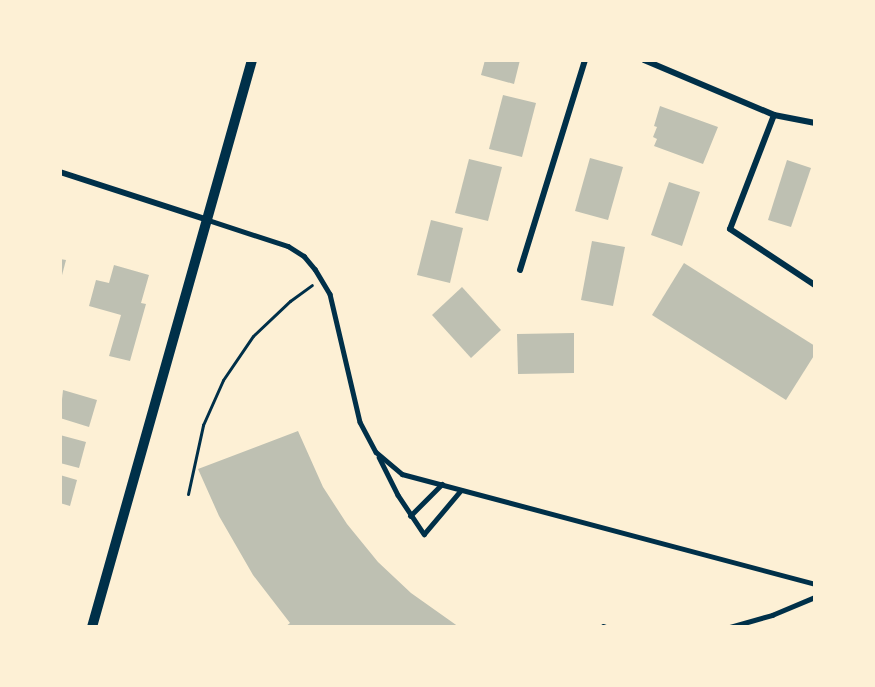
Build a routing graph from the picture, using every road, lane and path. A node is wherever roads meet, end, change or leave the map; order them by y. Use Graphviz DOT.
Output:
graph roads {
  1 [pos="252,60"];
  2 [pos="585,60"];
  3 [pos="644,60"];
  4 [pos="774,115"];
  5 [pos="815,123"];
  6 [pos="60,172"];
  7 [pos="208,220"];
  8 [pos="520,270"];
  9 [pos="323,279"];
  10 [pos="815,285"];
  11 [pos="376,452"];
  12 [pos="442,484"];
  13 [pos="460,490"];
  14 [pos="188,494"];
  15 [pos="410,516"];
  16 [pos="815,584"];
  17 [pos="815,597"];
  18 [pos="92,627"];
  19 [pos="730,627"];
  1 -- 7 [label="street"];
  2 -- 8 [label="street"];
  3 -- 4 [label="street"];
  4 -- 5 [label="street"];
  4 -- 10 [label="street"];
  6 -- 7 [label="street"];
  7 -- 9 [label="lane"];
  7 -- 18 [label="street"];
  9 -- 11 [label="lane"];
  9 -- 14 [label="path"];
  11 -- 12 [label="lane"];
  11 -- 15 [label="lane"];
  12 -- 13 [label="lane"];
  12 -- 15 [label="lane"];
  13 -- 15 [label="lane"];
  13 -- 16 [label="lane"];
  17 -- 19 [label="lane"];
}
